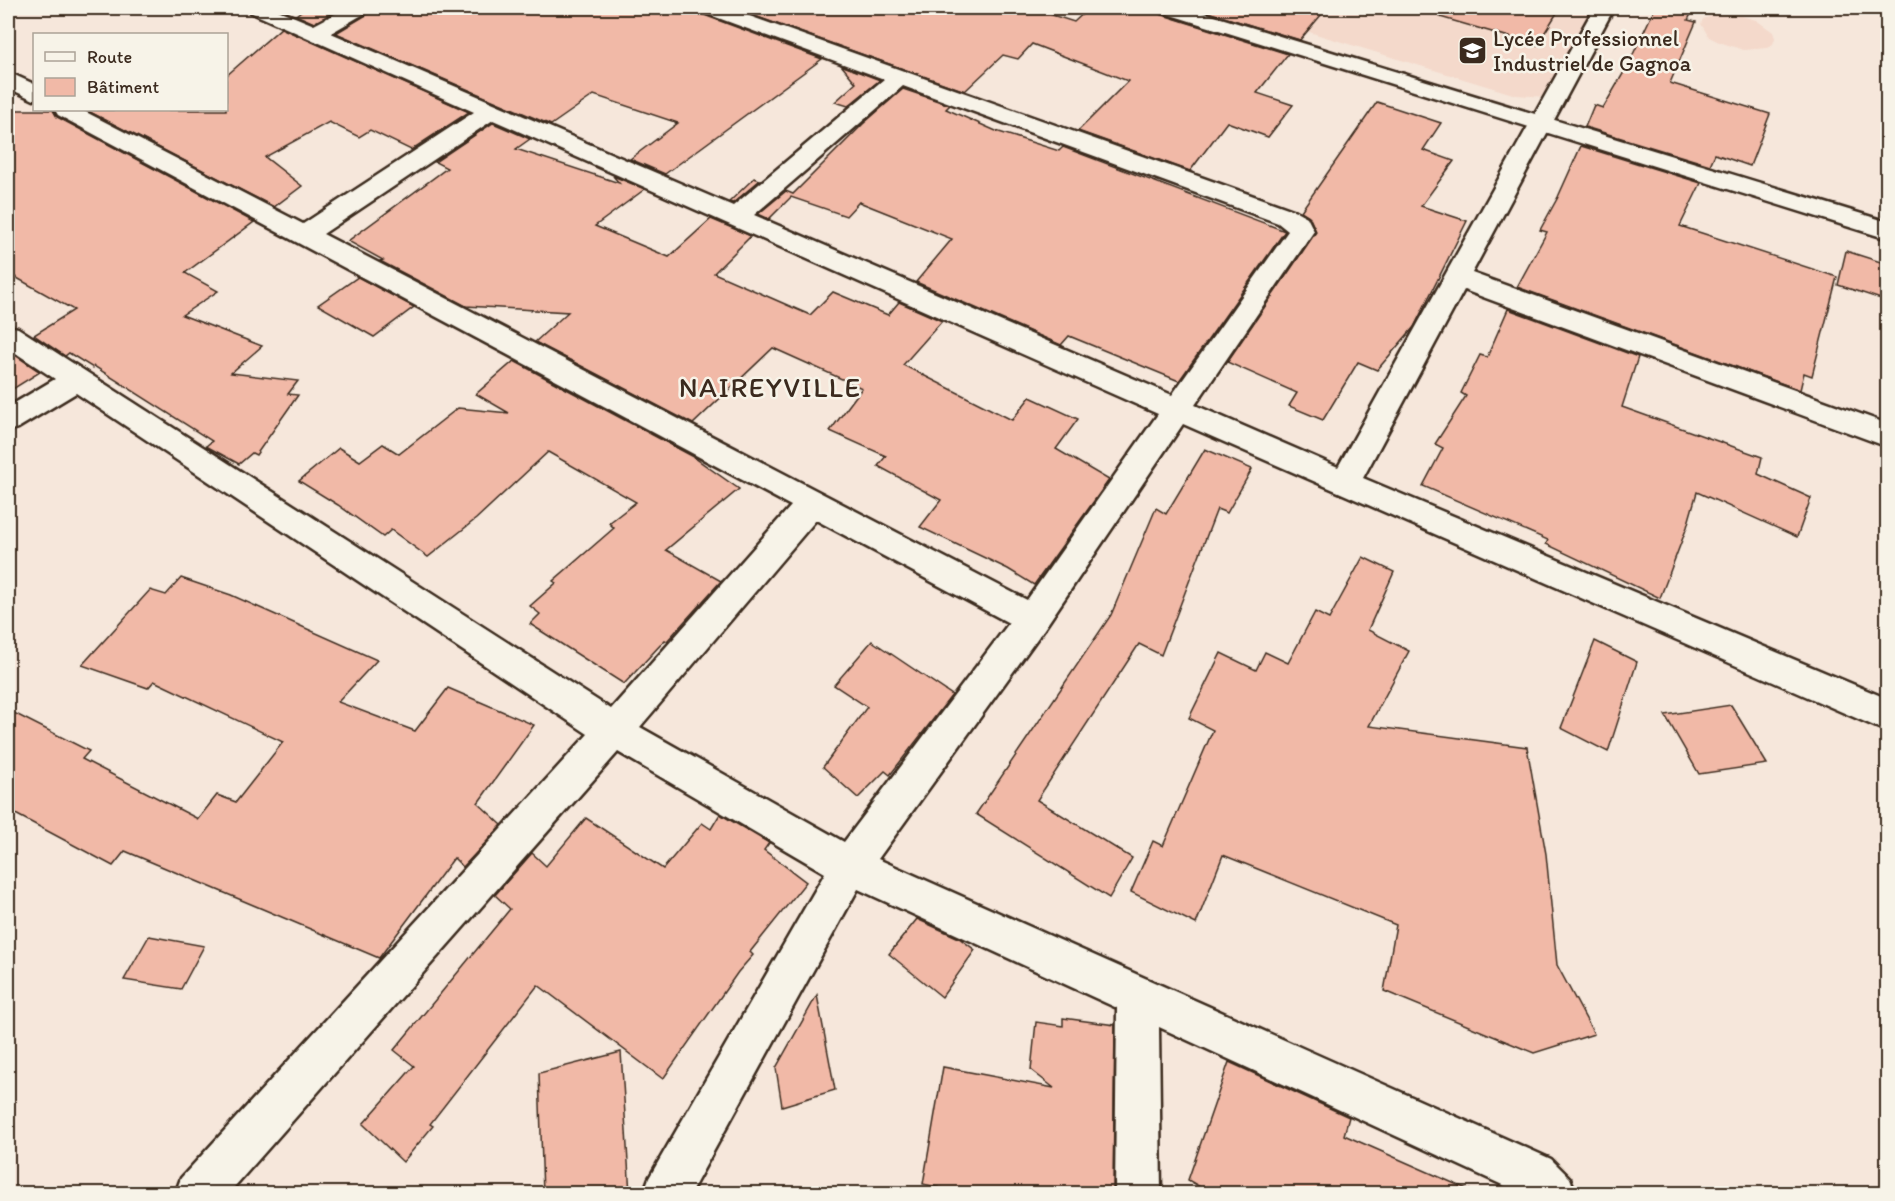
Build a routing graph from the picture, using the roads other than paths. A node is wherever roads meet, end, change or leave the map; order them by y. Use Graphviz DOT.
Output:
graph roads {
  1 [pos="257,8"];
  2 [pos="360,8"];
  3 [pos="710,8"];
  4 [pos="1168,8"];
  5 [pos="1604,8"];
  6 [pos="315,33"];
  7 [pos="900,77"];
  8 [pos="8,79"];
  9 [pos="33,92"];
  10 [pos="492,110"];
  11 [pos="68,111"];
  12 [pos="1539,124"];
  13 [pos="736,217"];
  14 [pos="1887,231"];
  15 [pos="304,235"];
  16 [pos="1456,277"];
  17 [pos="8,335"];
  18 [pos="76,380"];
  19 [pos="1177,409"];
  20 [pos="8,420"];
  21 [pos="1887,436"];
  22 [pos="1345,483"];
  23 [pos="813,503"];
  24 [pos="1032,619"];
  25 [pos="1887,716"];
  26 [pos="614,731"];
  27 [pos="850,866"];
  28 [pos="1138,995"];
  29 [pos="197,1194"];
  30 [pos="665,1194"];
  31 [pos="1138,1194"];
  32 [pos="1554,1194"];
  1 -- 6 [label="street"];
  2 -- 6 [label="street"];
  3 -- 7 [label="street"];
  4 -- 12 [label="street"];
  5 -- 12 [label="street"];
  6 -- 10 [label="street"];
  7 -- 13 [label="street"];
  7 -- 19 [label="street"];
  8 -- 9 [label="street"];
  10 -- 13 [label="street"];
  10 -- 15 [label="street"];
  11 -- 15 [label="street"];
  12 -- 14 [label="street"];
  12 -- 16 [label="street"];
  13 -- 19 [label="street"];
  15 -- 23 [label="street"];
  16 -- 21 [label="street"];
  16 -- 22 [label="street"];
  17 -- 18 [label="street"];
  18 -- 20 [label="street"];
  18 -- 26 [label="street"];
  19 -- 22 [label="street"];
  19 -- 24 [label="street"];
  22 -- 25 [label="street"];
  23 -- 24 [label="street"];
  23 -- 26 [label="street"];
  24 -- 27 [label="street"];
  26 -- 27 [label="street"];
  26 -- 29 [label="street"];
  27 -- 28 [label="street"];
  27 -- 30 [label="street"];
  28 -- 31 [label="street"];
  28 -- 32 [label="street"];
}
